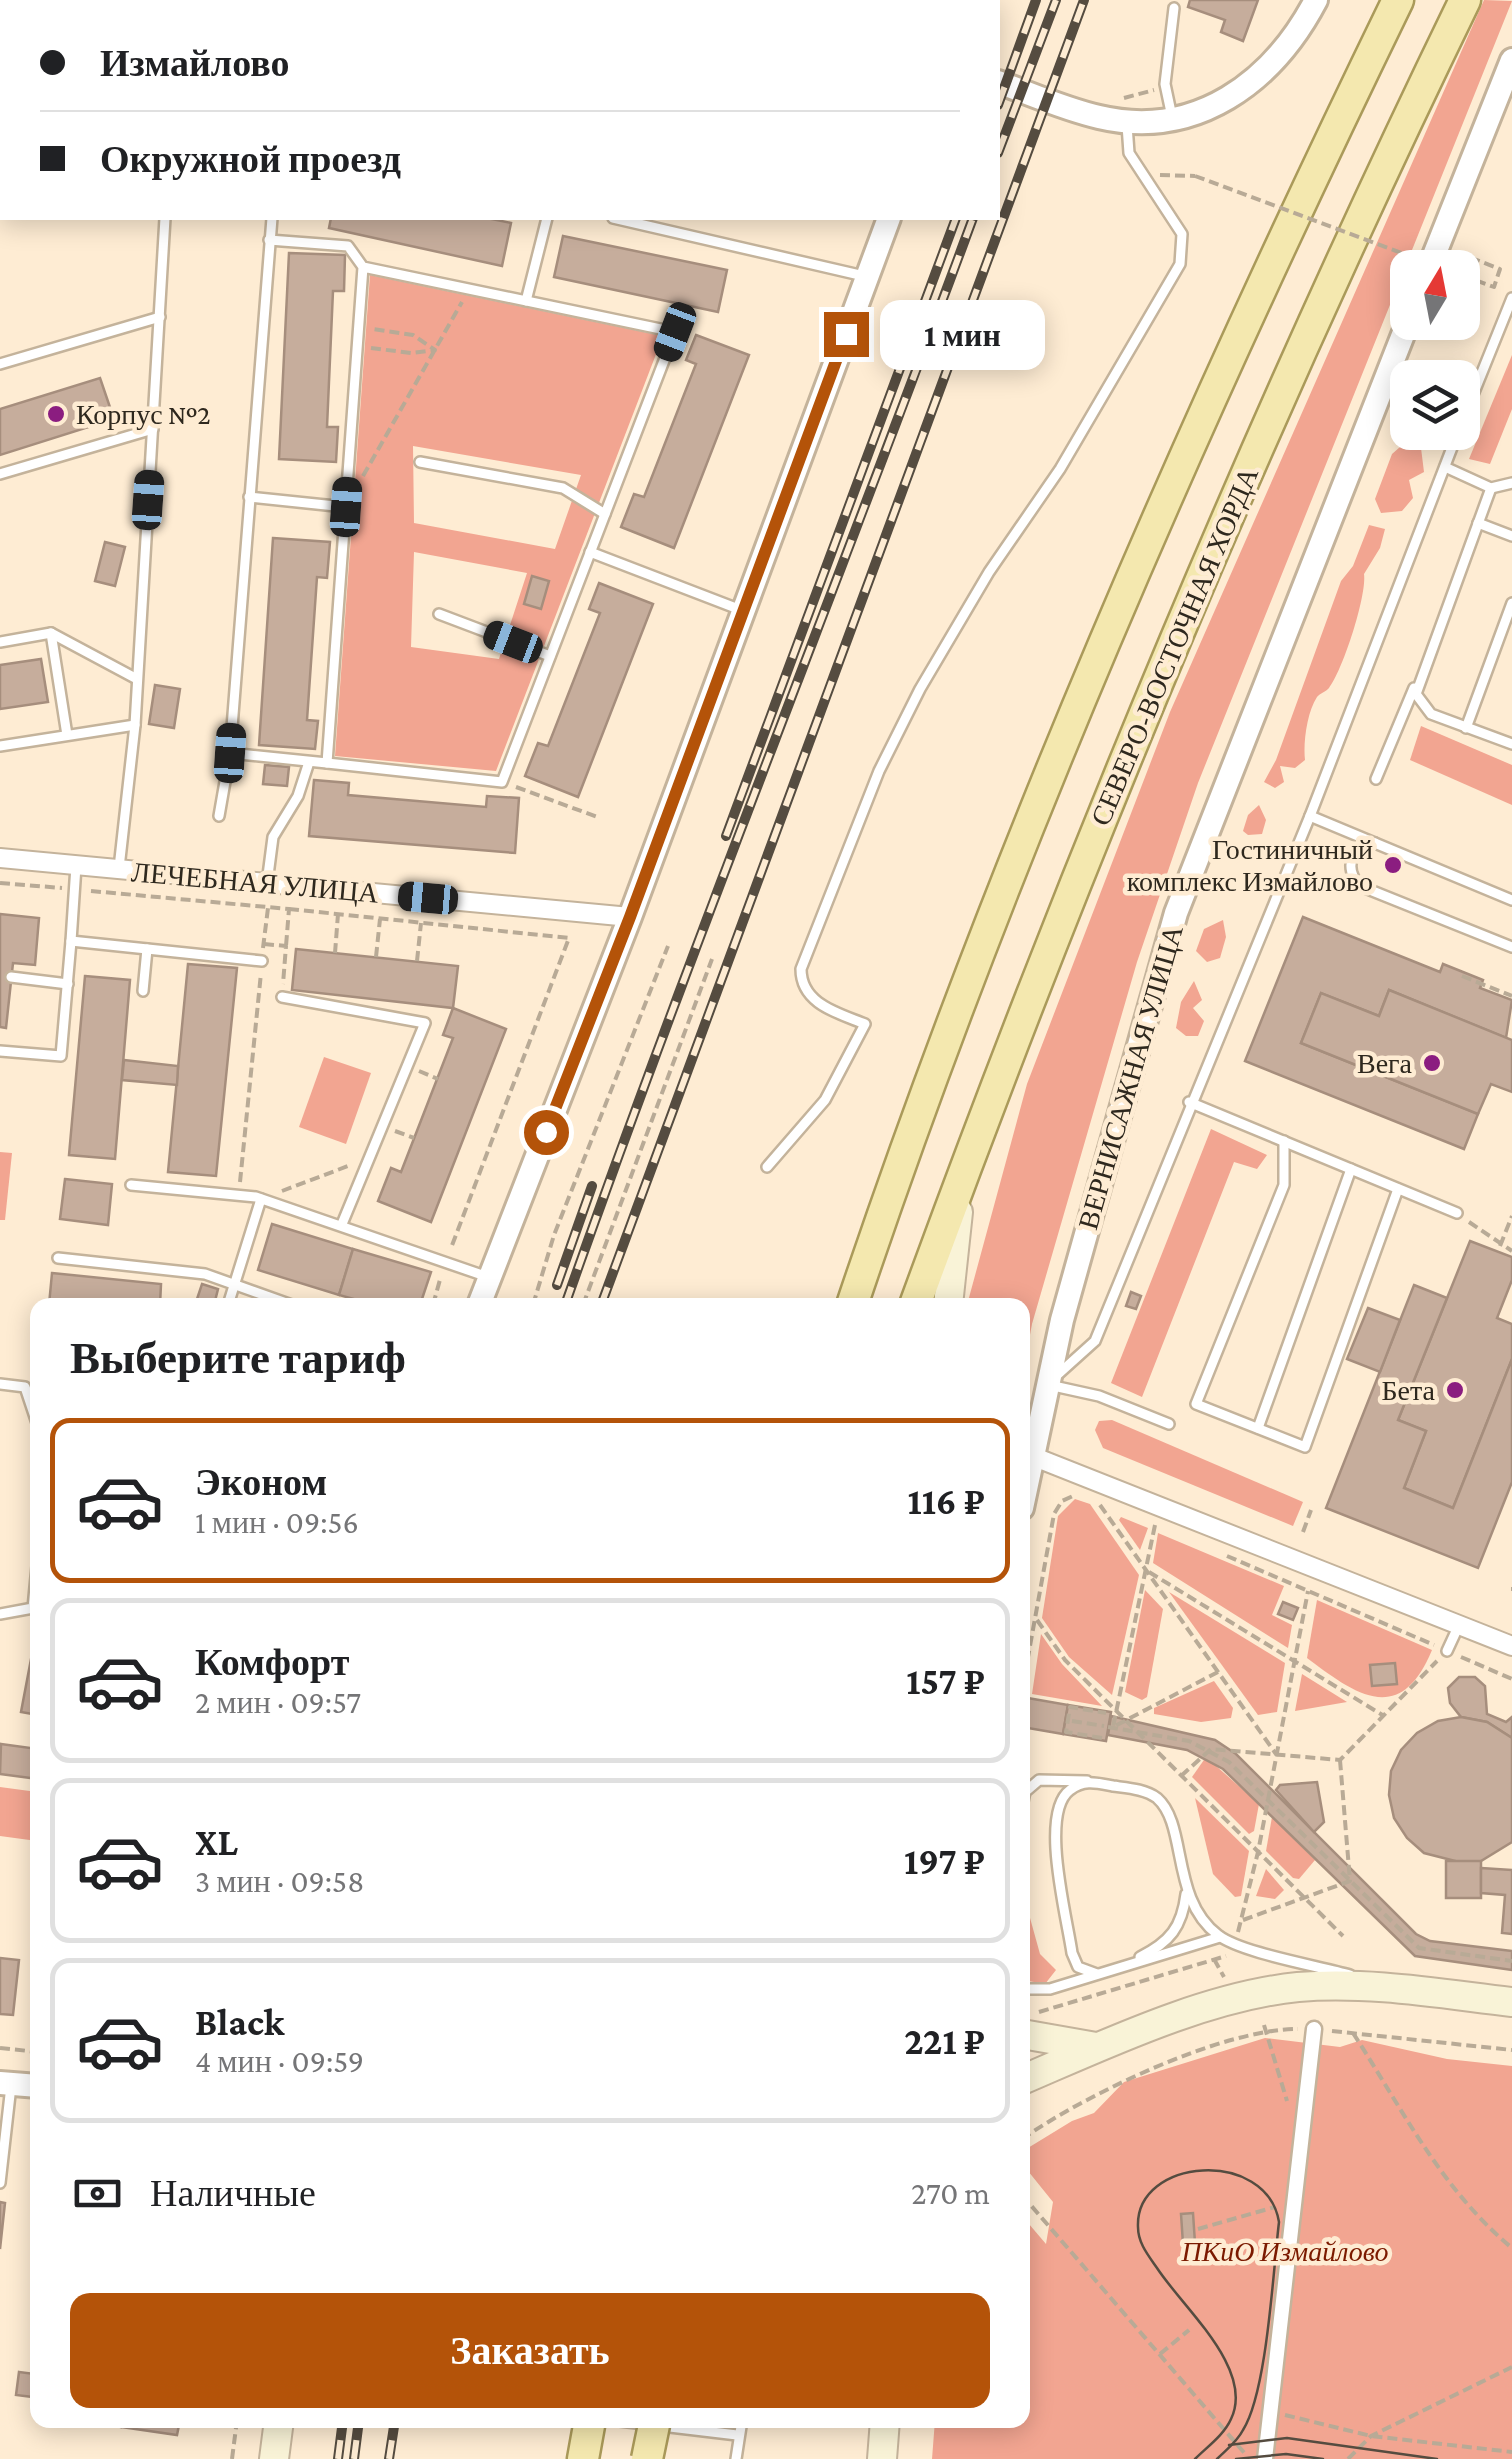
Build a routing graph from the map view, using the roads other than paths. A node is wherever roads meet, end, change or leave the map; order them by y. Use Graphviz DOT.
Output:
graph roads {
  1 [pos="1316,0"];
  2 [pos="1394,0"];
  3 [pos="1464,0"];
  4 [pos="1174,8"];
  5 [pos="1512,60"];
  6 [pos="1000,83"];
  7 [pos="1504,102"];
  8 [pos="1172,120"];
  9 [pos="1126,122"];
  10 [pos="165,220"];
  11 [pos="272,220"];
  12 [pos="546,220"];
  13 [pos="622,220"];
  14 [pos="888,220"];
  15 [pos="269,240"];
  16 [pos="1437,250"];
  17 [pos="363,267"];
  18 [pos="866,277"];
  19 [pos="526,301"];
  20 [pos="1511,301"];
  21 [pos="160,317"];
  22 [pos="1401,340"];
  23 [pos="0,364"];
  24 [pos="1480,378"];
  25 [pos="153,429"];
  26 [pos="1451,450"];
  27 [pos="420,462"];
  28 [pos="1444,467"];
  29 [pos="0,474"];
  30 [pos="1512,483"];
  31 [pos="1491,488"];
  32 [pos="249,497"];
  33 [pos="346,507"];
  34 [pos="605,514"];
  35 [pos="1478,523"];
  36 [pos="1512,536"];
  37 [pos="590,552"];
  38 [pos="1512,603"];
  39 [pos="744,611"];
  40 [pos="438,614"];
  41 [pos="51,634"];
  42 [pos="0,642"];
  43 [pos="550,656"];
  44 [pos="137,678"];
  45 [pos="1417,680"];
  46 [pos="135,724"];
  47 [pos="1466,728"];
  48 [pos="67,736"];
  49 [pos="1512,744"];
  50 [pos="0,746"];
  51 [pos="230,753"];
  52 [pos="309,762"];
  53 [pos="326,764"];
  54 [pos="1376,779"];
  55 [pos="219,816"];
  56 [pos="1310,816"];
  57 [pos="1375,843"];
  58 [pos="0,858"];
  59 [pos="76,865"];
  60 [pos="118,870"];
  61 [pos="270,884"];
  62 [pos="1512,900"];
  63 [pos="630,917"];
  64 [pos="72,941"];
  65 [pos="1512,947"];
  66 [pos="147,950"];
  67 [pos="262,961"];
  68 [pos="11,977"];
  69 [pos="68,984"];
  70 [pos="143,990"];
  71 [pos="282,997"];
  72 [pos="0,1051"];
  73 [pos="1190,1102"];
  74 [pos="1284,1142"];
  75 [pos="767,1167"];
  76 [pos="1351,1169"];
  77 [pos="965,1170"];
  78 [pos="131,1186"];
  79 [pos="1398,1189"];
  80 [pos="261,1199"];
  81 [pos="1457,1213"];
  82 [pos="342,1224"];
  83 [pos="58,1258"];
  84 [pos="488,1277"];
  85 [pos="234,1286"];
  86 [pos="230,1298"];
  87 [pos="271,1298"];
  88 [pos="481,1298"];
  89 [pos="854,1298"];
  90 [pos="919,1298"];
  91 [pos="949,1298"];
  92 [pos="0,1384"];
  93 [pos="1046,1385"];
  94 [pos="30,1400"];
  95 [pos="1169,1424"];
  96 [pos="1258,1428"];
  97 [pos="1032,1456"];
  98 [pos="1030,1466"];
  99 [pos="30,1609"];
  100 [pos="0,1614"];
  101 [pos="1459,1625"];
  102 [pos="1512,1646"];
  103 [pos="1448,1651"];
  104 [pos="1090,1781"];
  105 [pos="1030,1788"];
  106 [pos="1186,1891"];
  107 [pos="1220,1937"];
  108 [pos="1115,1969"];
  109 [pos="1097,1974"];
  110 [pos="1030,1989"];
  111 [pos="1406,1990"];
  112 [pos="1512,2002"];
  113 [pos="1314,2029"];
  114 [pos="1030,2035"];
  115 [pos="1098,2047"];
  116 [pos="1030,2077"];
  117 [pos="6,2083"];
  118 [pos="0,2183"];
  119 [pos="278,2428"];
  120 [pos="588,2428"];
  121 [pos="653,2428"];
  122 [pos="683,2428"];
  123 [pos="739,2428"];
  124 [pos="884,2428"];
  125 [pos="737,2434"];
  126 [pos="274,2459"];
  127 [pos="582,2459"];
  128 [pos="647,2459"];
  129 [pos="736,2459"];
  130 [pos="882,2459"];
  131 [pos="1262,2459"];
  1 -- 8 [label="street"];
  2 -- 89 [label="main road"];
  3 -- 77 [label="main road, СЕВЕРО-ВОСТОЧНАЯ ХОРДА"];
  4 -- 8 [label="lane"];
  5 -- 7 [label="street"];
  6 -- 9 [label="street"];
  7 -- 16 [label="street"];
  8 -- 9 [label="street"];
  9 -- 75 [label="lane"];
  10 -- 21 [label="lane"];
  11 -- 15 [label="lane"];
  12 -- 19 [label="lane"];
  13 -- 18 [label="lane"];
  14 -- 18 [label="street"];
  15 -- 17 [label="lane"];
  15 -- 32 [label="lane"];
  17 -- 19 [label="lane"];
  17 -- 33 [label="lane"];
  18 -- 39 [label="street"];
  19 -- 34 [label="lane"];
  20 -- 24 [label="lane"];
  21 -- 23 [label="lane"];
  21 -- 25 [label="lane"];
  22 -- 93 [label="street, ВЕРНИСАЖНАЯ УЛИЦА"];
  25 -- 29 [label="lane"];
  25 -- 44 [label="lane"];
  26 -- 28 [label="lane"];
  27 -- 34 [label="lane"];
  28 -- 31 [label="lane"];
  28 -- 56 [label="lane"];
  30 -- 31 [label="lane"];
  31 -- 35 [label="lane"];
  32 -- 33 [label="lane"];
  32 -- 51 [label="lane"];
  33 -- 53 [label="lane"];
  34 -- 37 [label="lane"];
  35 -- 36 [label="lane"];
  35 -- 45 [label="lane"];
  37 -- 39 [label="lane"];
  37 -- 43 [label="lane"];
  38 -- 47 [label="lane"];
  39 -- 63 [label="street"];
  40 -- 43 [label="lane"];
  41 -- 42 [label="lane"];
  41 -- 44 [label="lane"];
  41 -- 48 [label="lane"];
  43 -- 53 [label="lane"];
  44 -- 46 [label="lane"];
  45 -- 47 [label="lane"];
  45 -- 54 [label="lane"];
  46 -- 48 [label="lane"];
  46 -- 60 [label="lane"];
  47 -- 49 [label="lane"];
  48 -- 50 [label="lane"];
  51 -- 52 [label="lane"];
  51 -- 55 [label="lane"];
  52 -- 53 [label="lane"];
  52 -- 61 [label="lane"];
  56 -- 57 [label="lane"];
  56 -- 73 [label="lane"];
  57 -- 62 [label="lane"];
  57 -- 65 [label="lane"];
  58 -- 59 [label="street, ЛЕЧЕБНАЯ УЛИЦА"];
  59 -- 60 [label="street, ЛЕЧЕБНАЯ УЛИЦА"];
  59 -- 64 [label="lane"];
  60 -- 61 [label="street, ЛЕЧЕБНАЯ УЛИЦА"];
  61 -- 63 [label="street, ЛЕЧЕБНАЯ УЛИЦА"];
  63 -- 84 [label="street"];
  64 -- 66 [label="lane"];
  64 -- 69 [label="lane"];
  66 -- 67 [label="lane"];
  66 -- 70 [label="lane"];
  68 -- 69 [label="lane"];
  69 -- 72 [label="lane"];
  71 -- 82 [label="lane"];
  73 -- 74 [label="lane"];
  73 -- 93 [label="lane"];
  74 -- 76 [label="lane"];
  74 -- 96 [label="lane"];
  76 -- 79 [label="lane"];
  76 -- 96 [label="lane"];
  77 -- 90 [label="main road, СЕВЕРО-ВОСТОЧНАЯ ХОРДА"];
  77 -- 91 [label="main road"];
  78 -- 80 [label="lane"];
  79 -- 81 [label="lane"];
  79 -- 96 [label="lane"];
  80 -- 82 [label="lane"];
  80 -- 85 [label="lane"];
  82 -- 84 [label="lane"];
  83 -- 85 [label="lane"];
  84 -- 88 [label="street"];
  85 -- 86 [label="lane"];
  85 -- 87 [label="lane"];
  92 -- 94 [label="lane"];
  93 -- 95 [label="lane"];
  93 -- 97 [label="street, ВЕРНИСАЖНАЯ УЛИЦА"];
  97 -- 98 [label="street, ВЕРНИСАЖНАЯ УЛИЦА"];
  97 -- 101 [label="street"];
  99 -- 100 [label="lane"];
  101 -- 102 [label="street"];
  101 -- 103 [label="lane"];
  104 -- 105 [label="lane"];
  104 -- 106 [label="lane"];
  104 -- 109 [label="lane"];
  106 -- 107 [label="lane"];
  106 -- 108 [label="lane"];
  107 -- 108 [label="lane"];
  107 -- 111 [label="lane"];
  108 -- 109 [label="lane"];
  109 -- 110 [label="lane"];
  111 -- 112 [label="main road"];
  111 -- 115 [label="main road"];
  113 -- 131 [label="street"];
  114 -- 115 [label="main road"];
  115 -- 116 [label="main road"];
  117 -- 118 [label="lane"];
  119 -- 126 [label="main road"];
  120 -- 127 [label="main road"];
  121 -- 128 [label="main road, bridge"];
  122 -- 125 [label="lane"];
  123 -- 125 [label="lane"];
  124 -- 130 [label="main road"];
  125 -- 129 [label="lane"];
}
